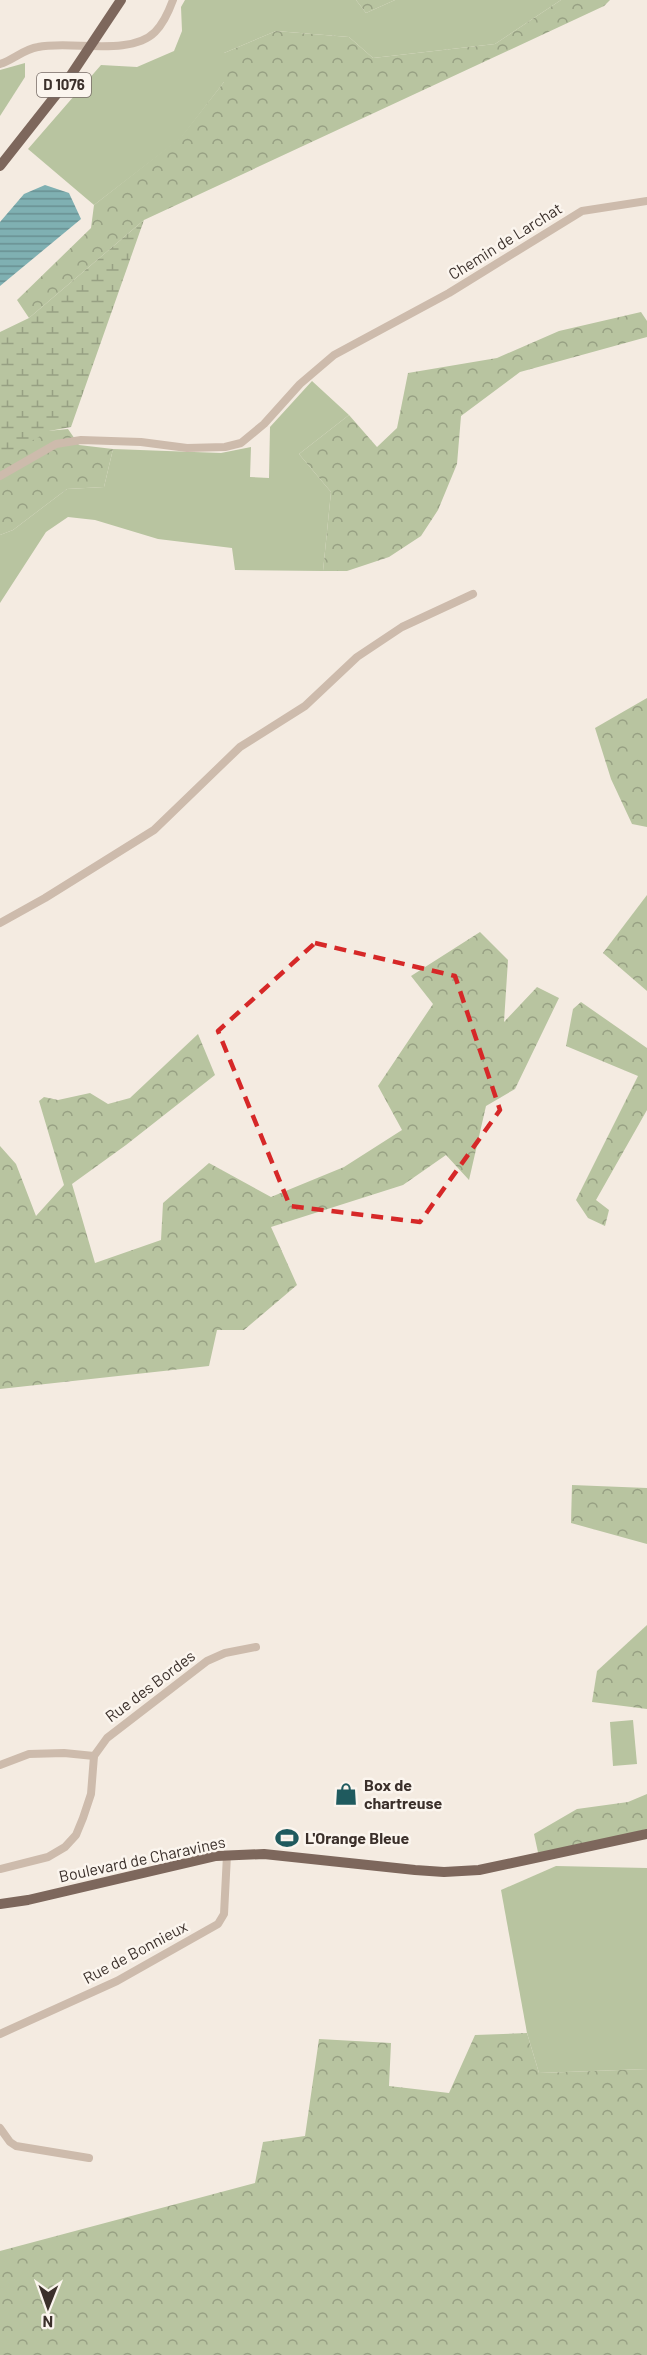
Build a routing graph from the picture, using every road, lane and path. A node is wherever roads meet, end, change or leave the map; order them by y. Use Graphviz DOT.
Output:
graph roads {
  1 [pos="121,0"];
  2 [pos="173,0"];
  3 [pos="0,64"];
  4 [pos="0,166"];
  5 [pos="647,201"];
  6 [pos="0,476"];
  7 [pos="473,594"];
  8 [pos="0,923"];
  9 [pos="256,1647"];
  10 [pos="94,1756"];
  11 [pos="0,1765"];
  12 [pos="647,1834"];
  13 [pos="227,1855"];
  14 [pos="0,1869"];
  15 [pos="0,1904"];
  16 [pos="0,2034"];
  17 [pos="0,2128"];
  18 [pos="89,2158"];
  1 -- 4 [label="main road, D 1076"];
  2 -- 3 [label="street"];
  5 -- 6 [label="street, Chemin de Larchat"];
  7 -- 8 [label="street"];
  9 -- 10 [label="street, Rue des Bordes"];
  10 -- 11 [label="street"];
  10 -- 14 [label="street"];
  12 -- 13 [label="main road, Boulevard de Charavines"];
  13 -- 15 [label="main road, Boulevard de Charavines"];
  13 -- 16 [label="street, Rue de Bonnieux"];
  17 -- 18 [label="street"];
}
